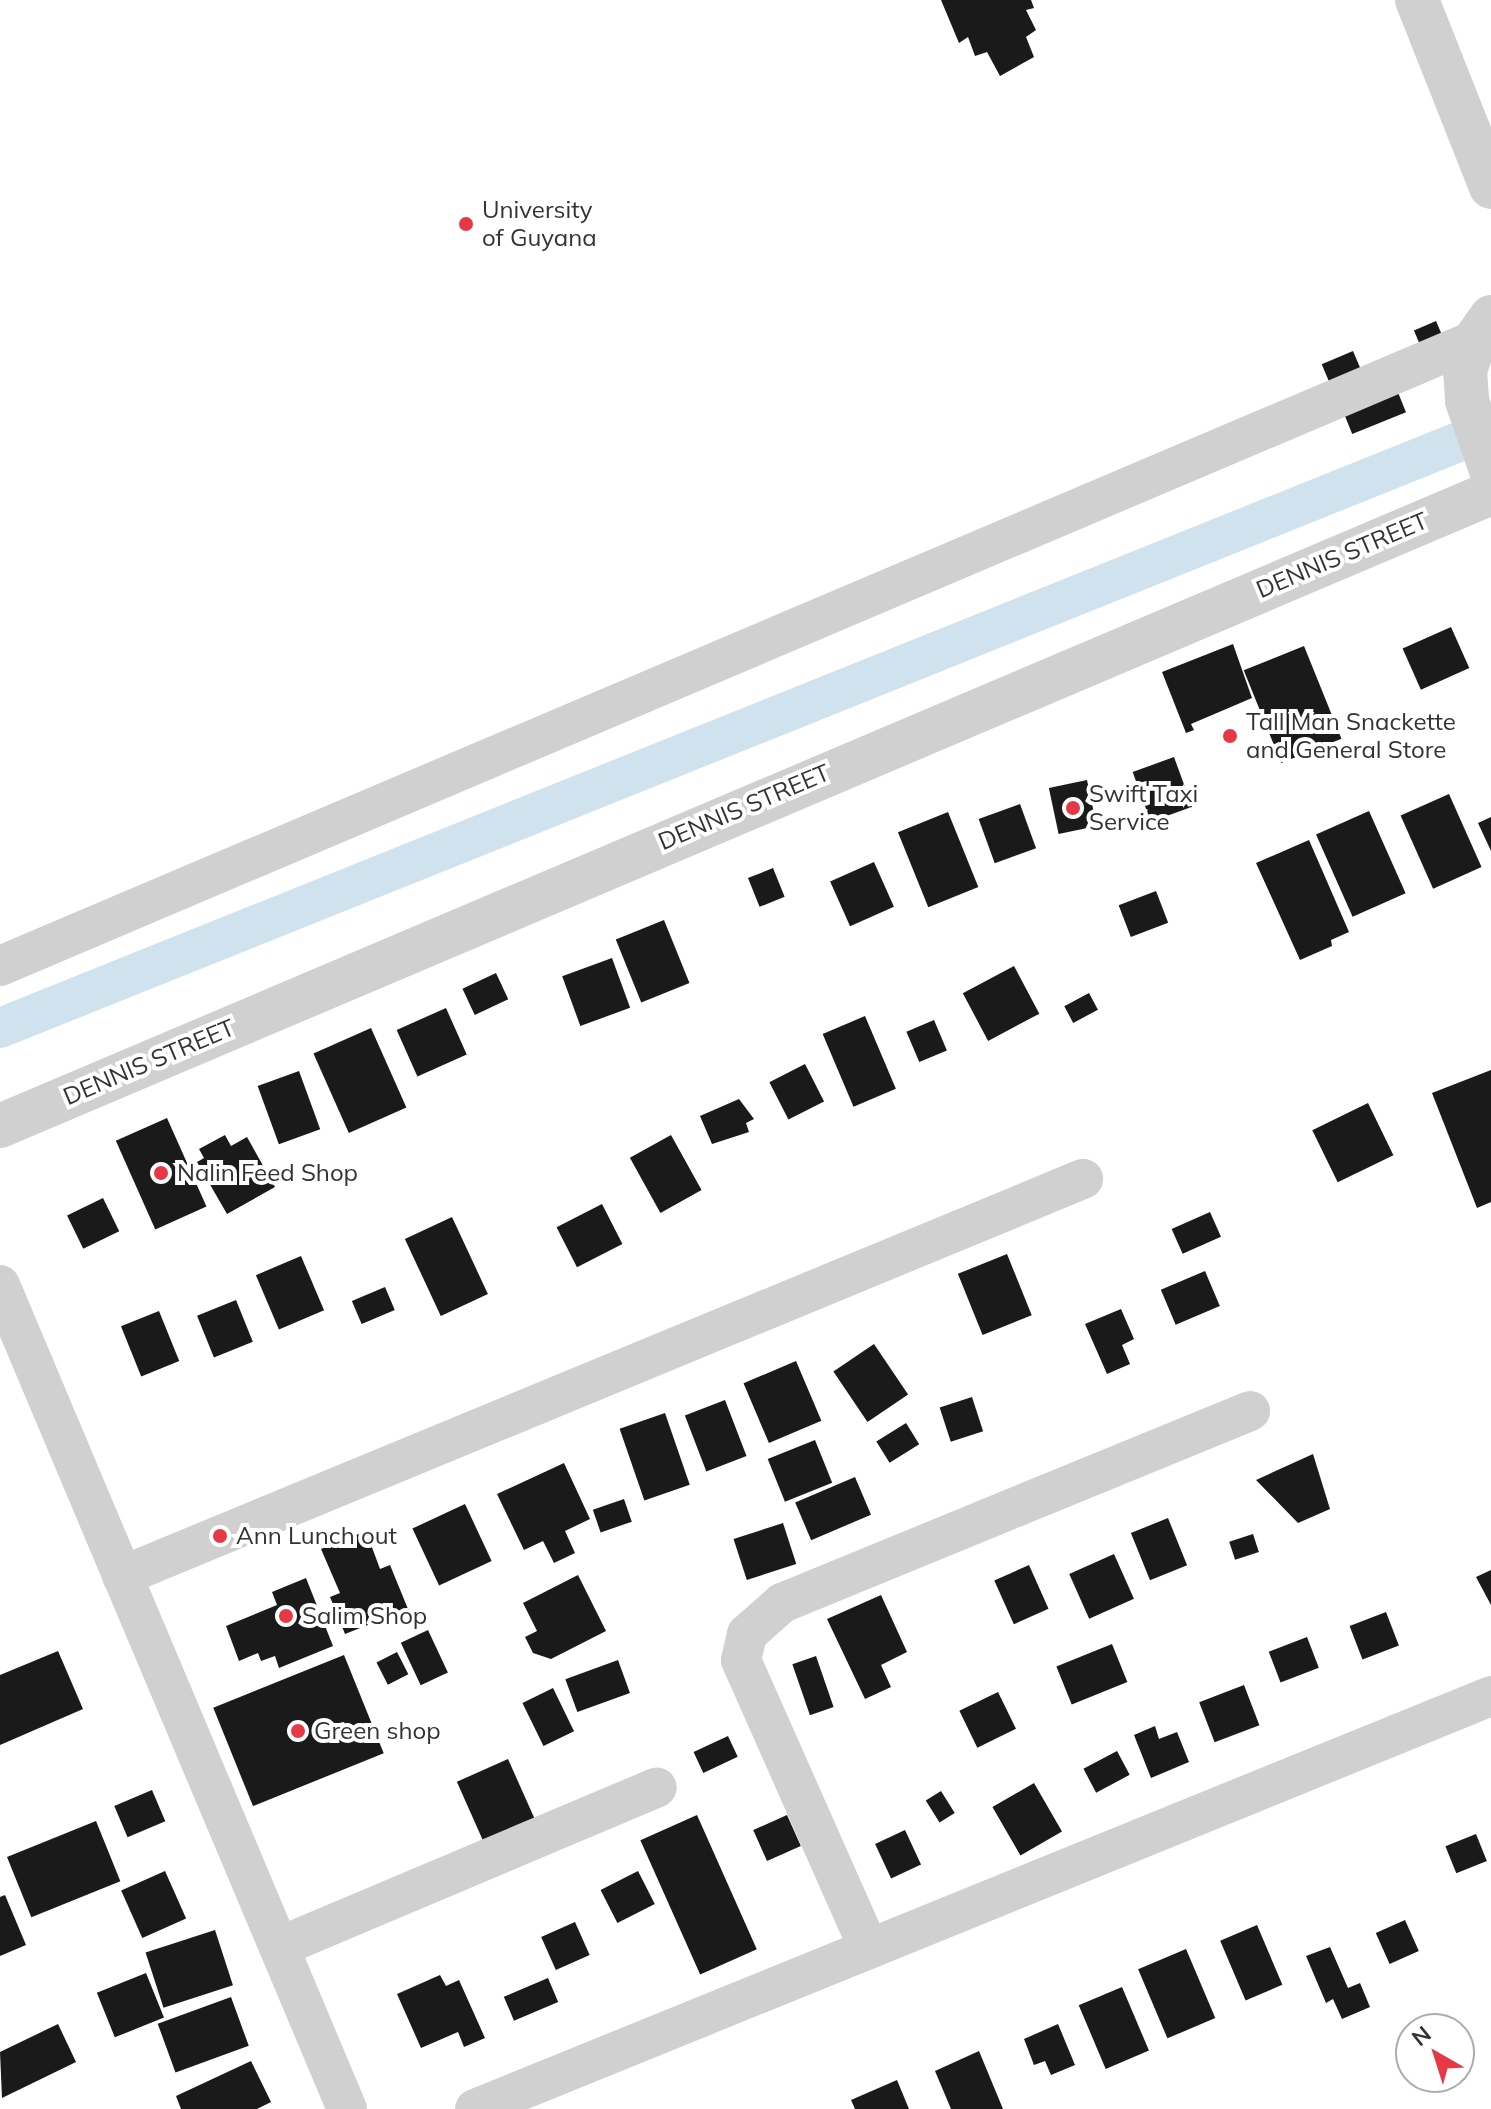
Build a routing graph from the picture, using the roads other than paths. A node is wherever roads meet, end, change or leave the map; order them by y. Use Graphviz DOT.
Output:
graph roads {
  1 [pos="1417,0"];
  2 [pos="1491,187"];
  3 [pos="1483,329"];
  4 [pos="1488,459"];
  5 [pos="1491,493"];
  6 [pos="0,966"];
  7 [pos="0,1126"];
  8 [pos="1083,1179"];
  9 [pos="0,1285"];
  10 [pos="1250,1411"];
  11 [pos="122,1576"];
  12 [pos="1491,1696"];
  13 [pos="657,1787"];
  14 [pos="279,1947"];
  15 [pos="869,1949"];
  16 [pos="347,2109"];
  17 [pos="475,2109"];
  1 -- 2 [label="street"];
  3 -- 4 [label="street"];
  3 -- 6 [label="street"];
  5 -- 7 [label="street, DENNIS STREET"];
  8 -- 11 [label="street"];
  9 -- 11 [label="street"];
  10 -- 15 [label="street"];
  11 -- 14 [label="street"];
  12 -- 15 [label="street"];
  13 -- 14 [label="street"];
  14 -- 16 [label="street"];
  15 -- 17 [label="street"];
}
